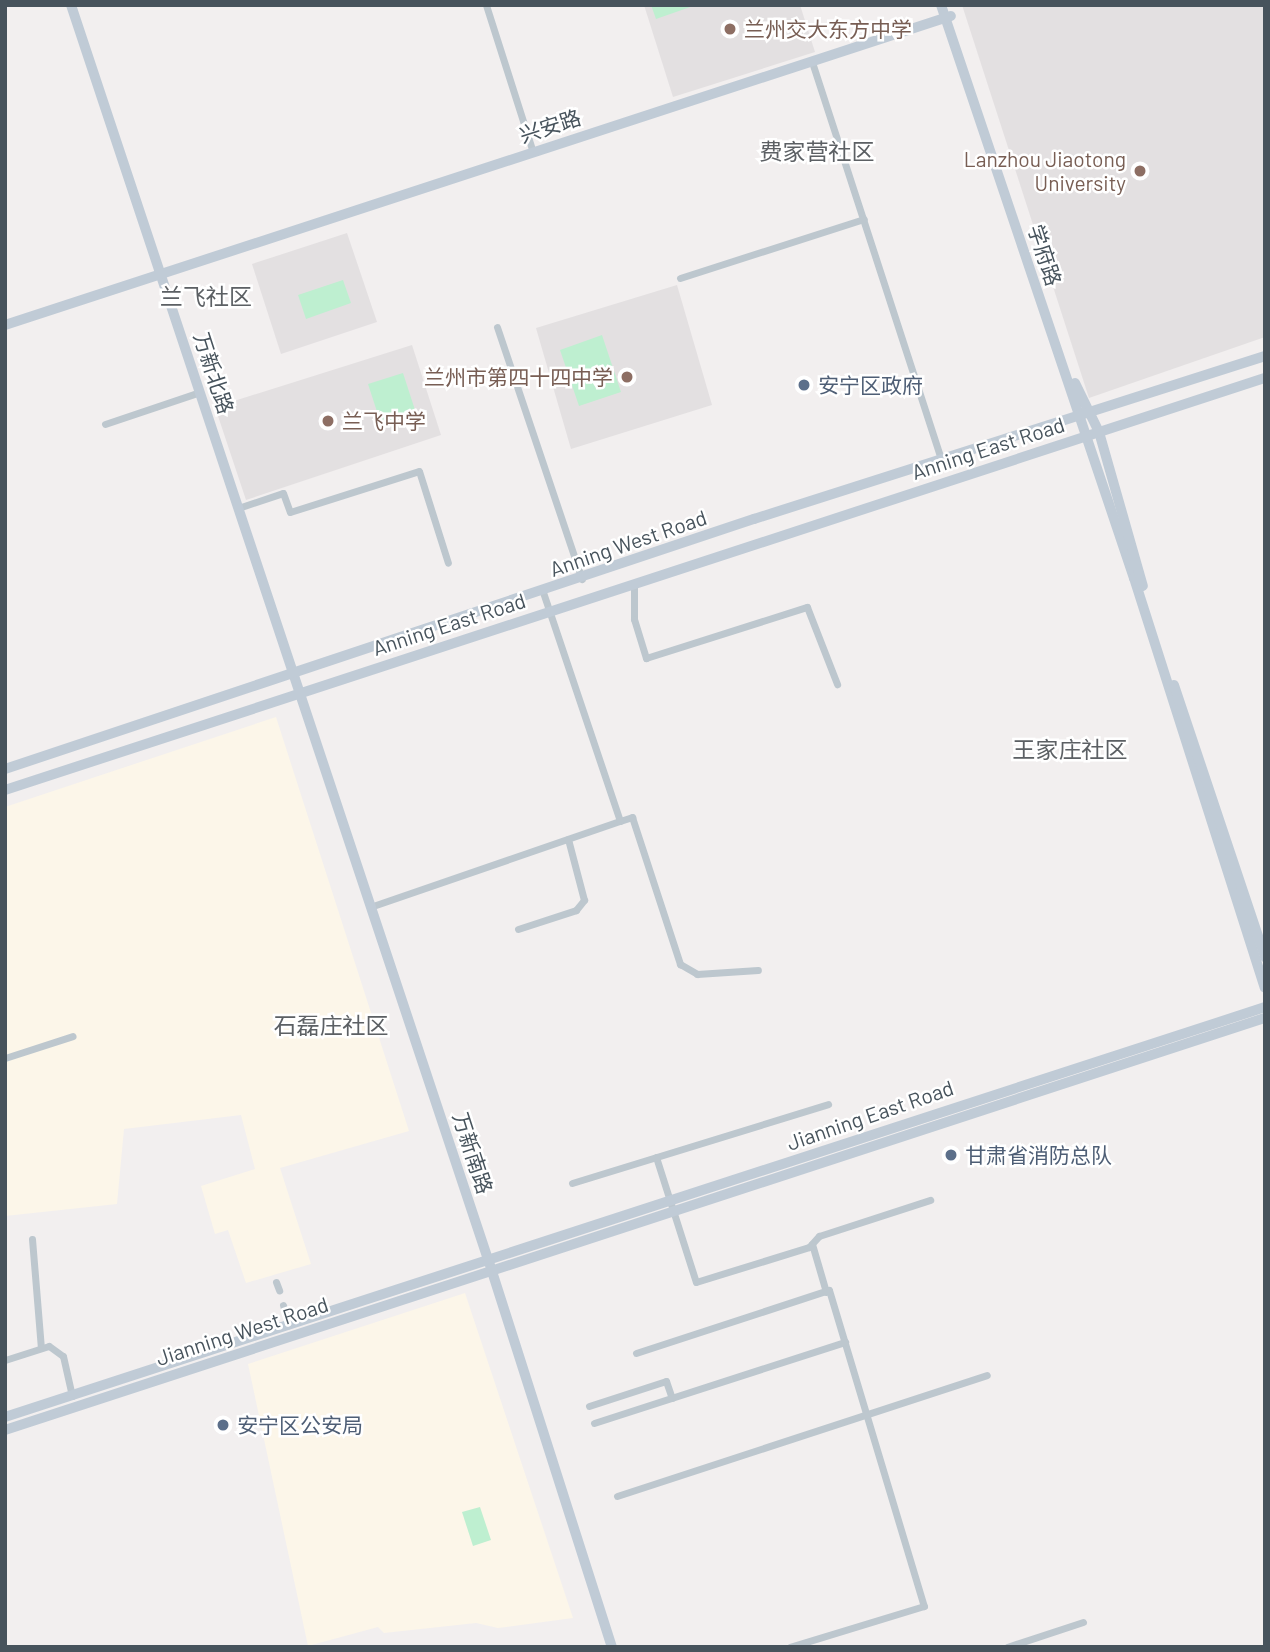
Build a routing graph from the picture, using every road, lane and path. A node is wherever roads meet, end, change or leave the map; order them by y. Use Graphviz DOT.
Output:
graph roads {
  1 [pos="72,5"];
  2 [pos="486,5"];
  3 [pos="941,5"];
  4 [pos="949,13"];
  5 [pos="812,62"];
  6 [pos="533,152"];
  7 [pos="864,219"];
  8 [pos="160,273"];
  9 [pos="680,278"];
  10 [pos="5,325"];
  11 [pos="497,327"];
  12 [pos="1265,356"];
  13 [pos="1265,378"];
  14 [pos="200,391"];
  15 [pos="1129,400"];
  16 [pos="1091,413"];
  17 [pos="1078,417"];
  18 [pos="1135,420"];
  19 [pos="105,424"];
  20 [pos="1099,432"];
  21 [pos="1084,437"];
  22 [pos="941,459"];
  23 [pos="238,508"];
  24 [pos="448,564"];
  25 [pos="582,580"];
  26 [pos="634,584"];
  27 [pos="543,592"];
  28 [pos="550,612"];
  29 [pos="292,674"];
  30 [pos="836,684"];
  31 [pos="298,694"];
  32 [pos="5,769"];
  33 [pos="5,790"];
  34 [pos="620,821"];
  35 [pos="568,839"];
  36 [pos="370,907"];
  37 [pos="518,929"];
  38 [pos="1265,957"];
  39 [pos="758,970"];
  40 [pos="1265,988"];
  41 [pos="1265,1007"];
  42 [pos="1265,1018"];
  43 [pos="73,1037"];
  44 [pos="5,1058"];
  45 [pos="828,1104"];
  46 [pos="656,1157"];
  47 [pos="572,1183"];
  48 [pos="930,1200"];
  49 [pos="675,1207"];
  50 [pos="32,1239"];
  51 [pos="812,1244"];
  52 [pos="491,1266"];
  53 [pos="826,1292"];
  54 [pos="283,1305"];
  55 [pos="289,1325"];
  56 [pos="845,1342"];
  57 [pos="41,1348"];
  58 [pos="636,1353"];
  59 [pos="5,1360"];
  60 [pos="987,1375"];
  61 [pos="72,1396"];
  62 [pos="671,1398"];
  63 [pos="589,1406"];
  64 [pos="867,1415"];
  65 [pos="5,1417"];
  66 [pos="594,1423"];
  67 [pos="5,1430"];
  68 [pos="617,1496"];
  69 [pos="1083,1622"];
  70 [pos="612,1647"];
  71 [pos="790,1647"];
  72 [pos="1007,1647"];
  1 -- 8 [label="main road, 万新北路"];
  2 -- 6 [label="street"];
  3 -- 4 [label="main road, 学府路"];
  4 -- 5 [label="main road, 兴安路"];
  4 -- 16 [label="main road, 学府路"];
  4 -- 17 [label="main road, 学府路"];
  5 -- 6 [label="main road, 兴安路"];
  5 -- 7 [label="street"];
  6 -- 8 [label="main road, 兴安路"];
  7 -- 9 [label="street"];
  7 -- 22 [label="street"];
  8 -- 10 [label="main road, 兴安路"];
  8 -- 14 [label="main road, 万新北路"];
  11 -- 25 [label="street"];
  12 -- 15 [label="main road, Anning West Road"];
  13 -- 18 [label="main road, Anning East Road"];
  14 -- 19 [label="street"];
  14 -- 23 [label="main road, 万新北路"];
  15 -- 16 [label="main road, Anning West Road"];
  15 -- 18 [label="main road"];
  16 -- 17 [label="main road, Anning West Road"];
  16 -- 20 [label="main road, 学府路"];
  17 -- 21 [label="main road, 学府路"];
  17 -- 22 [label="main road, Anning West Road"];
  18 -- 20 [label="main road, Anning East Road"];
  20 -- 21 [label="main road, Anning East Road"];
  20 -- 38 [label="main road, 学府路"];
  21 -- 26 [label="main road, Anning East Road"];
  21 -- 40 [label="main road, 学府路"];
  22 -- 25 [label="main road, Anning West Road"];
  23 -- 24 [label="street"];
  23 -- 29 [label="main road, 万新北路"];
  25 -- 27 [label="main road, Anning West Road"];
  26 -- 28 [label="main road, Anning East Road"];
  26 -- 30 [label="street"];
  27 -- 28 [label="street"];
  27 -- 29 [label="main road, Anning West Road"];
  28 -- 31 [label="main road, Anning East Road"];
  28 -- 34 [label="street"];
  29 -- 31 [label="main road, 万新南路"];
  29 -- 32 [label="main road, Anning West Road"];
  31 -- 33 [label="main road, Anning East Road"];
  31 -- 36 [label="main road, 万新南路"];
  34 -- 35 [label="street"];
  34 -- 39 [label="street"];
  35 -- 36 [label="street"];
  35 -- 37 [label="street"];
  36 -- 52 [label="main road, 万新南路"];
  41 -- 49 [label="main road, Jianning East Road"];
  42 -- 49 [label="main road, Jianning East Road"];
  43 -- 44 [label="street"];
  45 -- 46 [label="street"];
  46 -- 47 [label="street"];
  46 -- 49 [label="street"];
  48 -- 51 [label="street"];
  49 -- 51 [label="street"];
  49 -- 52 [label="main road, Jianning East Road"];
  50 -- 57 [label="street"];
  51 -- 53 [label="street"];
  52 -- 55 [label="main road, Jianning West Road"];
  52 -- 67 [label="main road, Jianning West Road"];
  52 -- 70 [label="main road, 万新南路"];
  53 -- 56 [label="street"];
  53 -- 58 [label="street"];
  54 -- 55 [label="street"];
  55 -- 61 [label="main road, Jianning West Road"];
  56 -- 62 [label="street"];
  56 -- 64 [label="street"];
  57 -- 59 [label="street"];
  57 -- 61 [label="street"];
  60 -- 64 [label="street"];
  61 -- 65 [label="main road, Jianning West Road"];
  62 -- 63 [label="street"];
  62 -- 66 [label="street"];
  64 -- 68 [label="street"];
  64 -- 71 [label="street"];
  69 -- 72 [label="street"];
}
